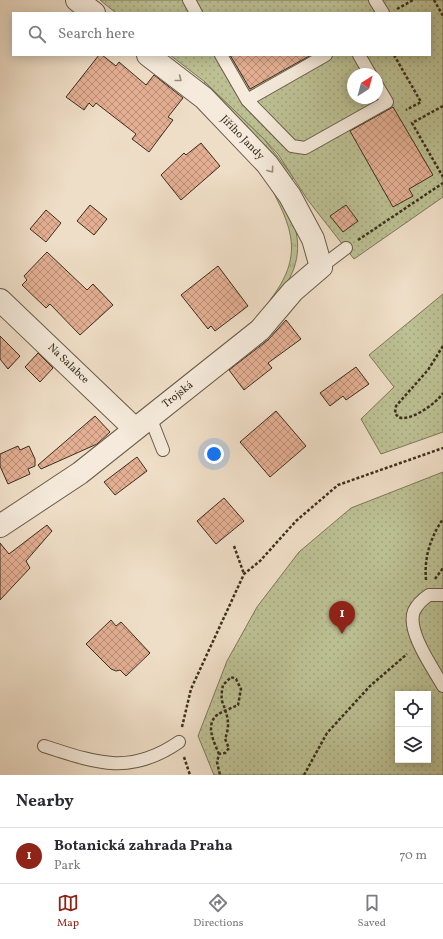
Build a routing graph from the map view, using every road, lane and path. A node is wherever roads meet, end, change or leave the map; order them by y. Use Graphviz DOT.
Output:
graph roads {
  1 [pos="77,0"];
  2 [pos="189,0"];
  3 [pos="375,0"];
  4 [pos="413,0"];
  5 [pos="434,0"];
  6 [pos="403,5"];
  7 [pos="93,12"];
  8 [pos="195,12"];
  9 [pos="382,12"];
  10 [pos="443,16"];
  11 [pos="149,56"];
  12 [pos="222,56"];
  13 [pos="324,56"];
  14 [pos="360,56"];
  15 [pos="395,56"];
  16 [pos="367,68"];
  17 [pos="383,95"];
  18 [pos="247,100"];
  19 [pos="443,106"];
  20 [pos="406,110"];
  21 [pos="443,177"];
  22 [pos="443,183"];
  23 [pos="346,248"];
  24 [pos="321,267"];
  25 [pos="0,300"];
  26 [pos="443,346"];
  27 [pos="443,393"];
  28 [pos="143,423"];
  29 [pos="443,448"];
  30 [pos="163,450"];
  31 [pos="443,519"];
  32 [pos="0,526"];
  33 [pos="234,546"];
  34 [pos="244,574"];
  35 [pos="428,595"];
  36 [pos="443,595"];
  37 [pos="415,634"];
  38 [pos="443,686"];
  39 [pos="227,711"];
  40 [pos="179,742"];
  41 [pos="44,746"];
  42 [pos="219,754"];
  43 [pos="190,775"];
  44 [pos="220,775"];
  45 [pos="304,775"];
  1 -- 7 [label="street"];
  2 -- 8 [label="lane"];
  3 -- 9 [label="lane"];
  4 -- 6 [label="path"];
  5 -- 10 [label="path"];
  11 -- 24 [label="street, Jiřího Jandy, one-way"];
  12 -- 18 [label="lane"];
  13 -- 18 [label="lane"];
  14 -- 16 [label="lane"];
  15 -- 20 [label="path"];
  17 -- 18 [label="lane"];
  19 -- 21 [label="path"];
  22 -- 23 [label="path"];
  23 -- 24 [label="lane"];
  24 -- 28 [label="street, Trojská"];
  25 -- 28 [label="street, Na Salabce"];
  26 -- 27 [label="path"];
  28 -- 30 [label="lane"];
  28 -- 32 [label="street, Trojská"];
  29 -- 34 [label="path"];
  31 -- 35 [label="path"];
  33 -- 34 [label="path"];
  34 -- 40 [label="path"];
  35 -- 36 [label="lane"];
  35 -- 37 [label="lane"];
  37 -- 38 [label="lane"];
  37 -- 45 [label="path"];
  39 -- 39 [label="path"];
  39 -- 42 [label="path"];
  39 -- 42 [label="path"];
  40 -- 41 [label="lane"];
  40 -- 43 [label="path"];
  42 -- 44 [label="path"];
}
